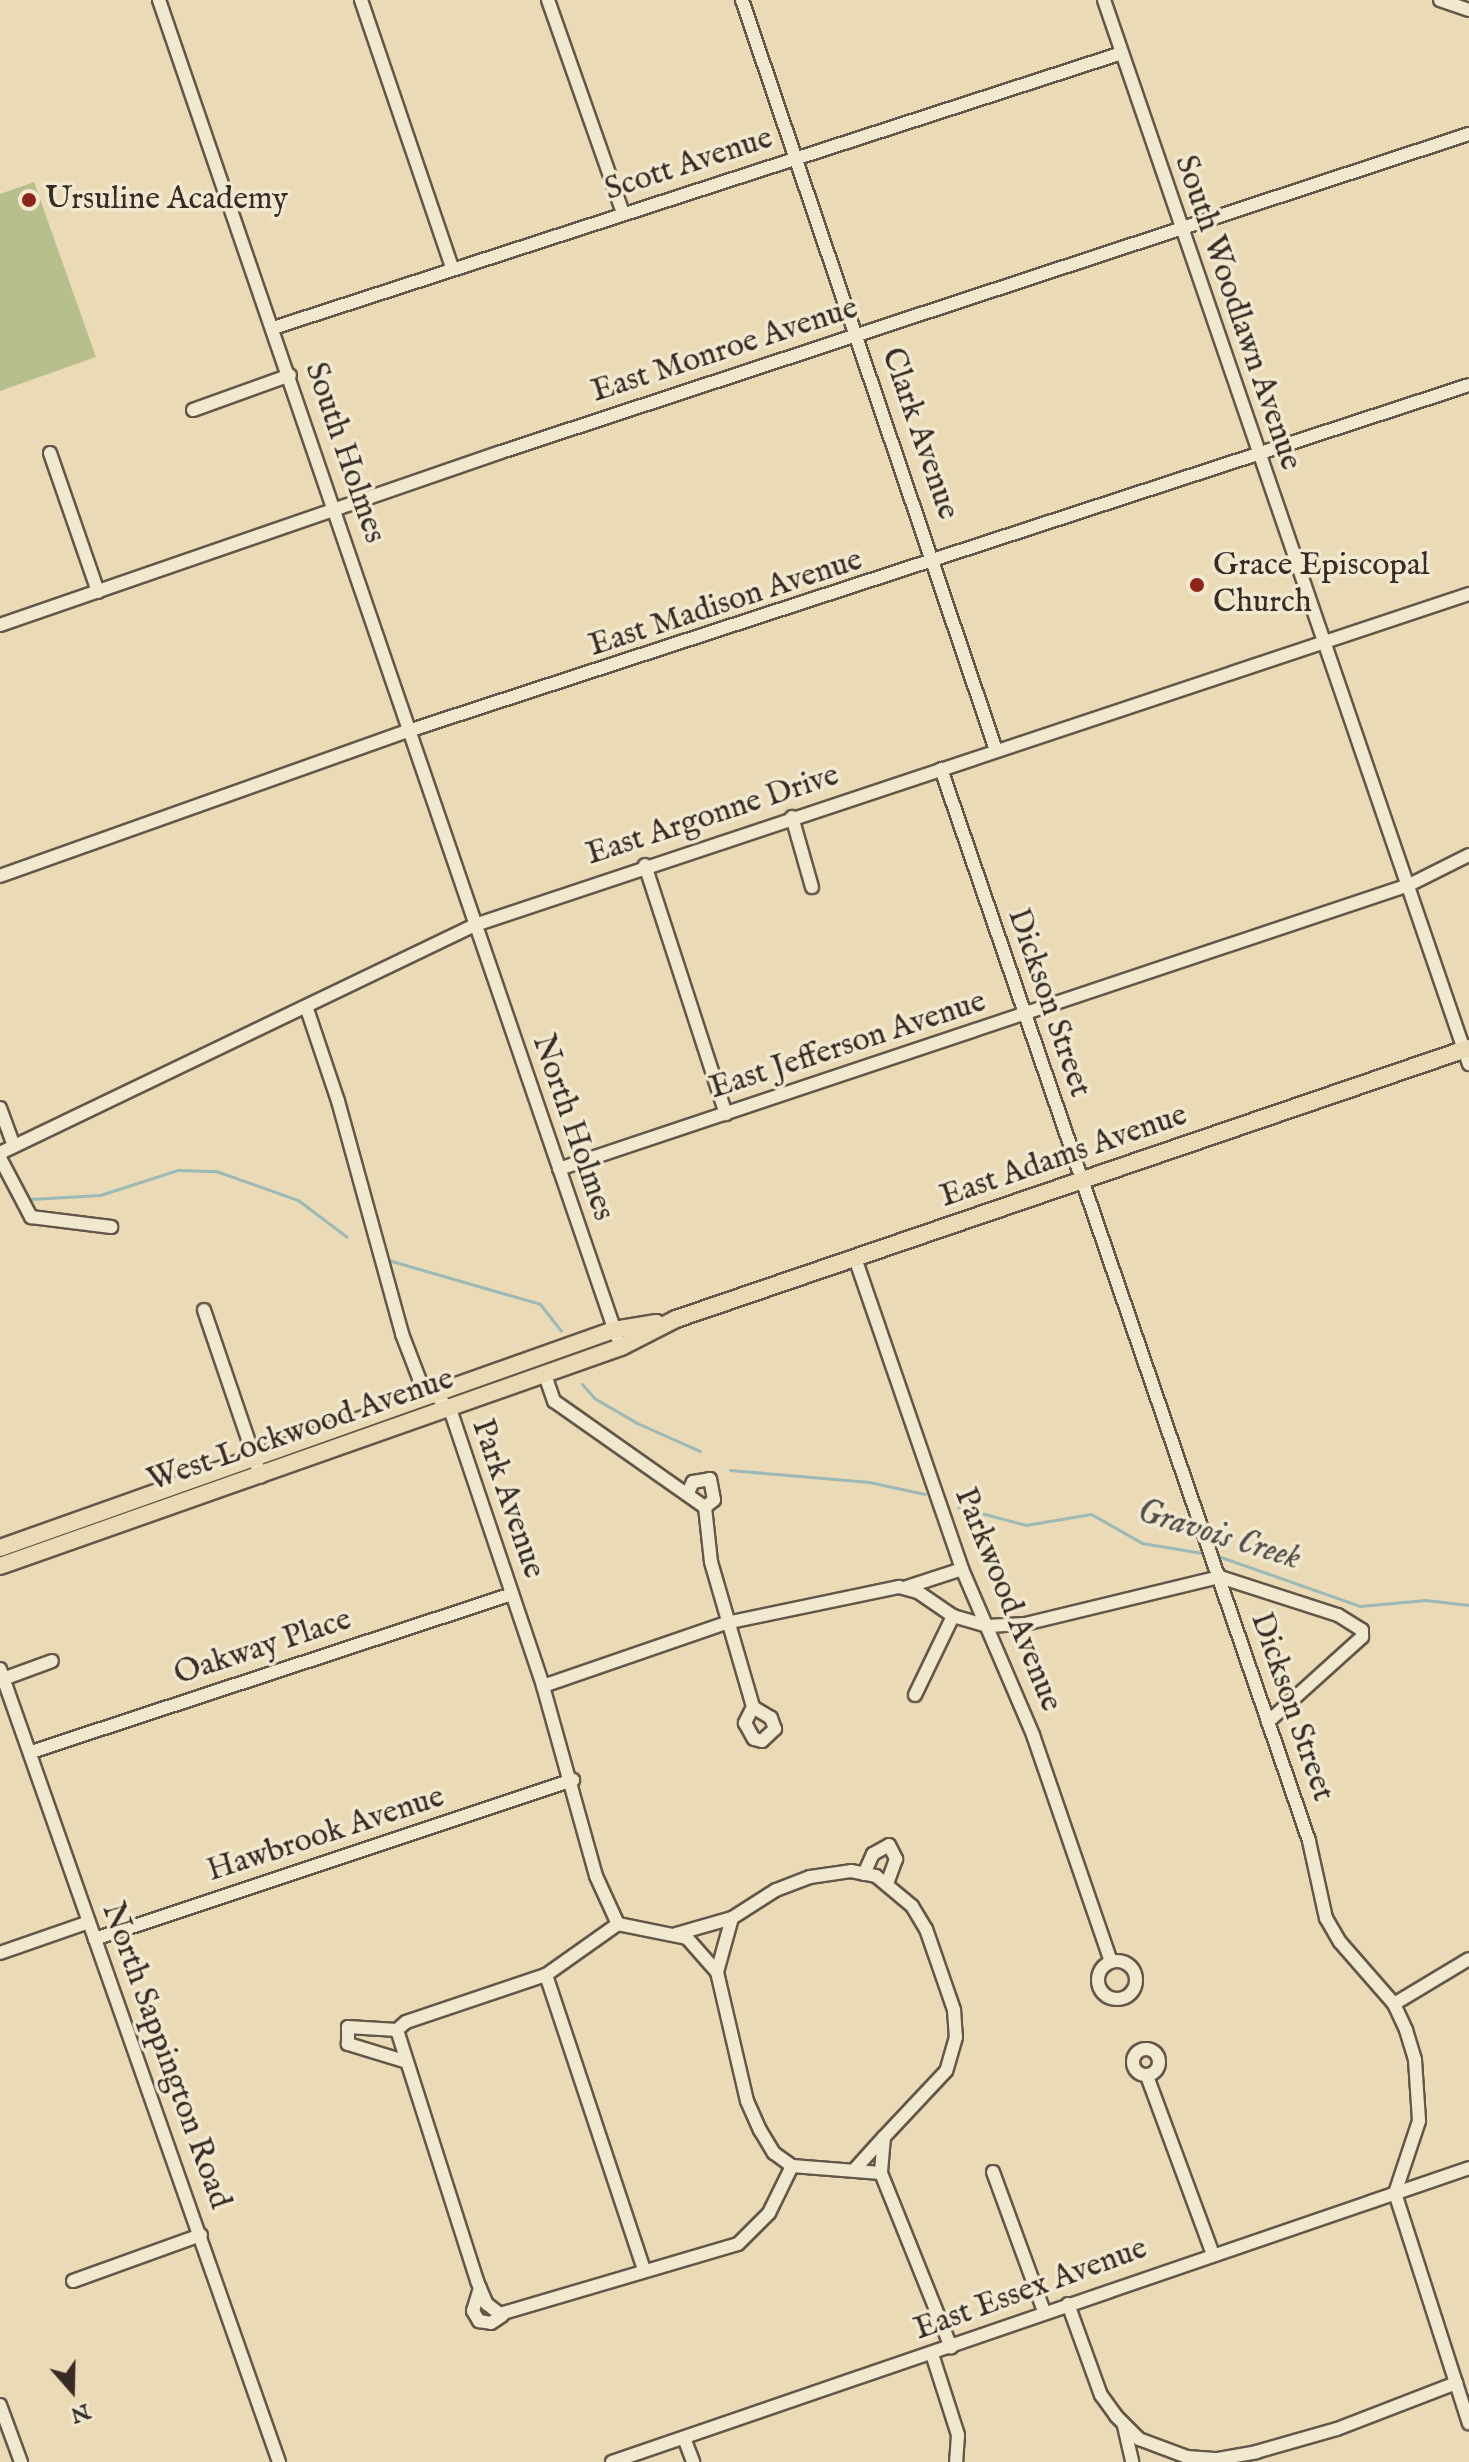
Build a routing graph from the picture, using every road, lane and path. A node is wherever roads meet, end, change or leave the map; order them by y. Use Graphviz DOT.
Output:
graph roads {
  1 [pos="159,0"];
  2 [pos="361,0"];
  3 [pos="548,0"];
  4 [pos="742,0"];
  5 [pos="1104,0"];
  6 [pos="1440,0"];
  7 [pos="1469,10"];
  8 [pos="1122,53"];
  9 [pos="1469,134"];
  10 [pos="796,158"];
  11 [pos="623,213"];
  12 [pos="1183,230"];
  13 [pos="452,268"];
  14 [pos="273,328"];
  15 [pos="858,335"];
  16 [pos="290,375"];
  17 [pos="1469,385"];
  18 [pos="193,410"];
  19 [pos="50,453"];
  20 [pos="1257,455"];
  21 [pos="336,507"];
  22 [pos="935,564"];
  23 [pos="98,592"];
  24 [pos="1469,594"];
  25 [pos="0,625"];
  26 [pos="1324,641"];
  27 [pos="411,730"];
  28 [pos="996,750"];
  29 [pos="941,769"];
  30 [pos="792,817"];
  31 [pos="1469,855"];
  32 [pos="645,865"];
  33 [pos="0,876"];
  34 [pos="1409,885"];
  35 [pos="812,887"];
  36 [pos="475,925"];
  37 [pos="307,1009"];
  38 [pos="1025,1014"];
  39 [pos="1467,1054"];
  40 [pos="0,1108"];
  41 [pos="726,1114"];
  42 [pos="14,1146"];
  43 [pos="0,1156"];
  44 [pos="559,1169"];
  45 [pos="1081,1181"];
  46 [pos="111,1227"];
  47 [pos="855,1258"];
  48 [pos="204,1310"];
  49 [pos="676,1319"];
  50 [pos="614,1330"];
  51 [pos="621,1347"];
  52 [pos="545,1375"];
  53 [pos="433,1393"];
  54 [pos="450,1409"];
  55 [pos="254,1455"];
  56 [pos="261,1477"];
  57 [pos="688,1493"];
  58 [pos="705,1507"];
  59 [pos="0,1548"];
  60 [pos="0,1566"];
  61 [pos="962,1569"];
  62 [pos="1220,1577"];
  63 [pos="907,1587"];
  64 [pos="512,1594"];
  65 [pos="953,1616"];
  66 [pos="726,1623"];
  67 [pos="987,1626"];
  68 [pos="52,1661"];
  69 [pos="2,1674"];
  70 [pos="543,1686"];
  71 [pos="915,1695"];
  72 [pos="753,1707"];
  73 [pos="1268,1722"];
  74 [pos="31,1752"];
  75 [pos="573,1780"];
  76 [pos="864,1874"];
  77 [pos="887,1884"];
  78 [pos="732,1918"];
  79 [pos="89,1922"];
  80 [pos="618,1924"];
  81 [pos="676,1934"];
  82 [pos="95,1939"];
  83 [pos="0,1953"];
  84 [pos="1469,1959"];
  85 [pos="1111,1962"];
  86 [pos="717,1972"];
  87 [pos="546,1975"];
  88 [pos="1394,2004"];
  89 [pos="397,2030"];
  90 [pos="404,2061"];
  91 [pos="1147,2076"];
  92 [pos="884,2137"];
  93 [pos="792,2166"];
  94 [pos="1469,2168"];
  95 [pos="855,2169"];
  96 [pos="993,2172"];
  97 [pos="881,2173"];
  98 [pos="1395,2193"];
  99 [pos="201,2235"];
  100 [pos="1212,2252"];
  101 [pos="644,2269"];
  102 [pos="73,2281"];
  103 [pos="480,2288"];
  104 [pos="1068,2304"];
  105 [pos="1044,2311"];
  106 [pos="498,2312"];
  107 [pos="951,2347"];
  108 [pos="932,2354"];
  109 [pos="1456,2383"];
  110 [pos="0,2405"];
  111 [pos="1469,2423"];
  112 [pos="1124,2424"];
  113 [pos="684,2438"];
  114 [pos="1217,2461"];
  115 [pos="21,2462"];
  116 [pos="279,2462"];
  117 [pos="612,2462"];
  118 [pos="693,2462"];
  119 [pos="956,2462"];
  120 [pos="1132,2462"];
  1 -- 14 [label="street, South Holmes"];
  2 -- 13 [label="street"];
  3 -- 11 [label="street"];
  4 -- 10 [label="street, Clark Avenue"];
  5 -- 8 [label="street, South Woodlawn Avenue"];
  6 -- 7 [label="street"];
  8 -- 10 [label="street, Scott Avenue"];
  8 -- 12 [label="street, South Woodlawn Avenue"];
  9 -- 12 [label="street, East Monroe Avenue"];
  10 -- 11 [label="street, Scott Avenue"];
  10 -- 15 [label="street, Clark Avenue"];
  11 -- 13 [label="street, Scott Avenue"];
  12 -- 15 [label="street, East Monroe Avenue"];
  12 -- 20 [label="street, South Woodlawn Avenue"];
  13 -- 14 [label="street, Scott Avenue"];
  14 -- 16 [label="street, South Holmes"];
  15 -- 21 [label="street, East Monroe Avenue"];
  15 -- 22 [label="street, Clark Avenue"];
  16 -- 18 [label="street"];
  16 -- 21 [label="street, South Holmes"];
  17 -- 20 [label="street, East Madison Avenue"];
  19 -- 23 [label="street"];
  20 -- 22 [label="street, East Madison Avenue"];
  20 -- 26 [label="street, South Woodlawn Avenue"];
  21 -- 23 [label="street, East Monroe Avenue"];
  21 -- 27 [label="street, South Holmes"];
  22 -- 27 [label="street, East Madison Avenue"];
  22 -- 28 [label="street, Clark Avenue"];
  23 -- 25 [label="street, East Monroe Avenue"];
  24 -- 26 [label="street, East Argonne Drive"];
  26 -- 28 [label="street, East Argonne Drive"];
  26 -- 34 [label="street, South Woodlawn Avenue"];
  27 -- 33 [label="street, East Madison Avenue"];
  27 -- 36 [label="street, South Holmes"];
  28 -- 29 [label="street, East Argonne Drive"];
  29 -- 30 [label="street, East Argonne Drive"];
  29 -- 38 [label="street, Dickson Street"];
  30 -- 32 [label="street, East Argonne Drive"];
  30 -- 35 [label="street"];
  31 -- 34 [label="street, East Jefferson Avenue"];
  32 -- 36 [label="street, East Argonne Drive"];
  32 -- 41 [label="street"];
  34 -- 38 [label="street, East Jefferson Avenue"];
  34 -- 39 [label="street, South Woodlawn Avenue"];
  36 -- 37 [label="street, East Argonne Drive"];
  36 -- 44 [label="street, North Holmes"];
  37 -- 42 [label="street, East Argonne Drive"];
  37 -- 53 [label="street, Park Avenue"];
  38 -- 41 [label="street, East Jefferson Avenue"];
  38 -- 45 [label="street, Dickson Street"];
  39 -- 45 [label="main road, East Adams Avenue"];
  40 -- 42 [label="street"];
  41 -- 44 [label="street, East Jefferson Avenue"];
  42 -- 43 [label="street, East Argonne Drive"];
  43 -- 46 [label="street"];
  44 -- 50 [label="street, North Holmes"];
  45 -- 47 [label="main road, East Adams Avenue"];
  45 -- 62 [label="street, Dickson Street"];
  47 -- 49 [label="main road, East Adams Avenue"];
  47 -- 61 [label="street, Parkwood Avenue"];
  48 -- 55 [label="street"];
  49 -- 50 [label="main road, East Adams Avenue"];
  49 -- 51 [label="main road, East Adams Avenue"];
  50 -- 51 [label="street, North Holmes"];
  50 -- 53 [label="main road, West Lockwood Avenue"];
  51 -- 52 [label="main road, West Lockwood Avenue"];
  52 -- 54 [label="main road, West Lockwood Avenue"];
  52 -- 57 [label="street"];
  53 -- 54 [label="street, Park Avenue"];
  53 -- 55 [label="main road, West Lockwood Avenue"];
  54 -- 56 [label="main road, West Lockwood Avenue"];
  54 -- 64 [label="street, Park Avenue"];
  55 -- 56 [label="street"];
  55 -- 59 [label="main road, West Lockwood Avenue"];
  56 -- 60 [label="main road, West Lockwood Avenue"];
  57 -- 58 [label="street"];
  57 -- 58 [label="street"];
  58 -- 66 [label="street"];
  61 -- 63 [label="street"];
  61 -- 67 [label="street, Parkwood Avenue"];
  62 -- 67 [label="street"];
  62 -- 73 [label="street, Dickson Street"];
  62 -- 73 [label="street"];
  63 -- 65 [label="street"];
  63 -- 66 [label="street"];
  64 -- 70 [label="street, Park Avenue"];
  64 -- 74 [label="street, Oakway Place"];
  65 -- 67 [label="street"];
  65 -- 71 [label="street"];
  66 -- 70 [label="street"];
  66 -- 72 [label="street"];
  67 -- 85 [label="street, Parkwood Avenue"];
  68 -- 69 [label="street"];
  69 -- 74 [label="street, North Sappington Road"];
  70 -- 75 [label="street, Park Avenue"];
  73 -- 88 [label="street, Dickson Street"];
  74 -- 79 [label="street, North Sappington Road"];
  75 -- 80 [label="street, Park Avenue"];
  75 -- 82 [label="street, Hawbrook Avenue"];
  76 -- 77 [label="street"];
  76 -- 77 [label="street"];
  76 -- 78 [label="street"];
  77 -- 92 [label="street"];
  78 -- 81 [label="street"];
  78 -- 86 [label="street"];
  79 -- 82 [label="street, North Sappington Road"];
  79 -- 83 [label="street"];
  80 -- 81 [label="street"];
  80 -- 87 [label="street"];
  81 -- 86 [label="street"];
  82 -- 99 [label="street, North Sappington Road"];
  84 -- 88 [label="street"];
  86 -- 93 [label="street"];
  87 -- 89 [label="street"];
  87 -- 101 [label="street"];
  88 -- 98 [label="street, Dickson Street"];
  89 -- 90 [label="street"];
  89 -- 90 [label="street"];
  90 -- 103 [label="street"];
  91 -- 100 [label="street"];
  92 -- 95 [label="street"];
  92 -- 97 [label="street"];
  93 -- 95 [label="street"];
  93 -- 101 [label="street"];
  94 -- 98 [label="street, East Essex Avenue"];
  95 -- 97 [label="street"];
  96 -- 105 [label="street"];
  97 -- 107 [label="street"];
  98 -- 100 [label="street, East Essex Avenue"];
  98 -- 109 [label="street"];
  99 -- 102 [label="street"];
  99 -- 116 [label="street, North Sappington Road"];
  100 -- 104 [label="street, East Essex Avenue"];
  101 -- 106 [label="street"];
  103 -- 106 [label="street"];
  103 -- 106 [label="street"];
  104 -- 105 [label="street, East Essex Avenue"];
  104 -- 112 [label="street"];
  105 -- 107 [label="street, East Essex Avenue"];
  107 -- 108 [label="street, East Essex Avenue"];
  108 -- 113 [label="street, East Essex Avenue"];
  108 -- 119 [label="street"];
  109 -- 111 [label="street"];
  109 -- 114 [label="street"];
  110 -- 115 [label="street"];
  112 -- 114 [label="street"];
  112 -- 120 [label="street"];
  113 -- 117 [label="street, East Essex Avenue"];
  113 -- 118 [label="street"];
}
